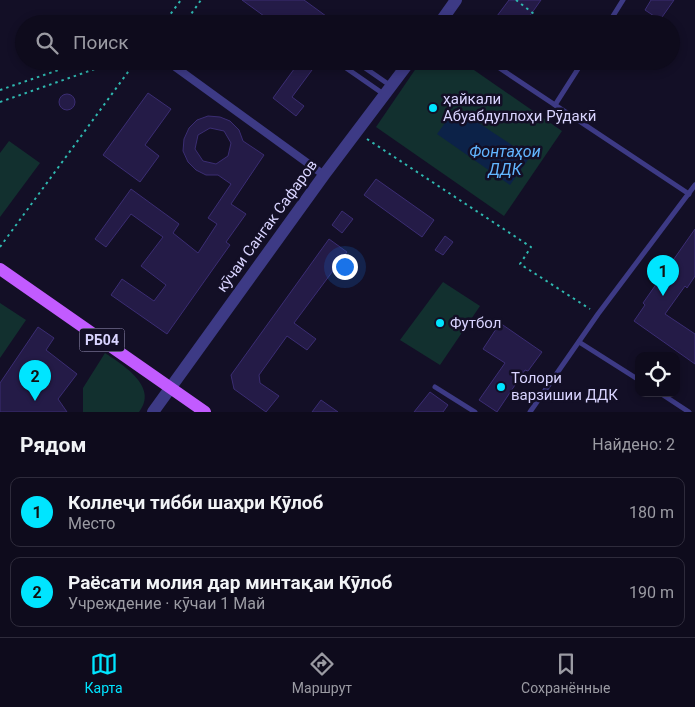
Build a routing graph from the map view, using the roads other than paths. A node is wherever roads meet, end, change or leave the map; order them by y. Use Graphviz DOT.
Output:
graph roads {
  1 [pos="456,0"];
  2 [pos="623,0"];
  3 [pos="445,15"];
  4 [pos="614,15"];
  5 [pos="179,70"];
  6 [pos="352,70"];
  7 [pos="365,70"];
  8 [pos="403,70"];
  9 [pos="502,70"];
  10 [pos="577,70"];
  11 [pos="388,91"];
  12 [pos="555,105"];
  13 [pos="324,175"];
  14 [pos="695,185"];
  15 [pos="689,194"];
  16 [pos="0,269"];
  17 [pos="579,342"];
  18 [pos="635,377"];
  19 [pos="435,387"];
  20 [pos="171,388"];
  21 [pos="666,397"];
  22 [pos="153,412"];
  23 [pos="205,412"];
  24 [pos="475,412"];
  25 [pos="530,412"];
  26 [pos="689,412"];
  1 -- 3 [label="street"];
  2 -- 4 [label="lane"];
  5 -- 13 [label="street"];
  6 -- 11 [label="lane"];
  7 -- 11 [label="lane"];
  8 -- 11 [label="street, кӯчаи Сангак Сафаров"];
  9 -- 12 [label="lane"];
  10 -- 12 [label="lane"];
  11 -- 13 [label="street, кӯчаи Сангак Сафаров"];
  12 -- 15 [label="lane"];
  13 -- 20 [label="street, кӯчаи Сангак Сафаров"];
  14 -- 15 [label="lane"];
  15 -- 17 [label="lane"];
  16 -- 20 [label="main road, РБ04"];
  17 -- 18 [label="lane"];
  17 -- 25 [label="lane"];
  19 -- 24 [label="lane"];
  20 -- 22 [label="street, кӯчаи Сангак Сафаров"];
  20 -- 23 [label="main road, РБ04"];
  21 -- 26 [label="lane"];
}
